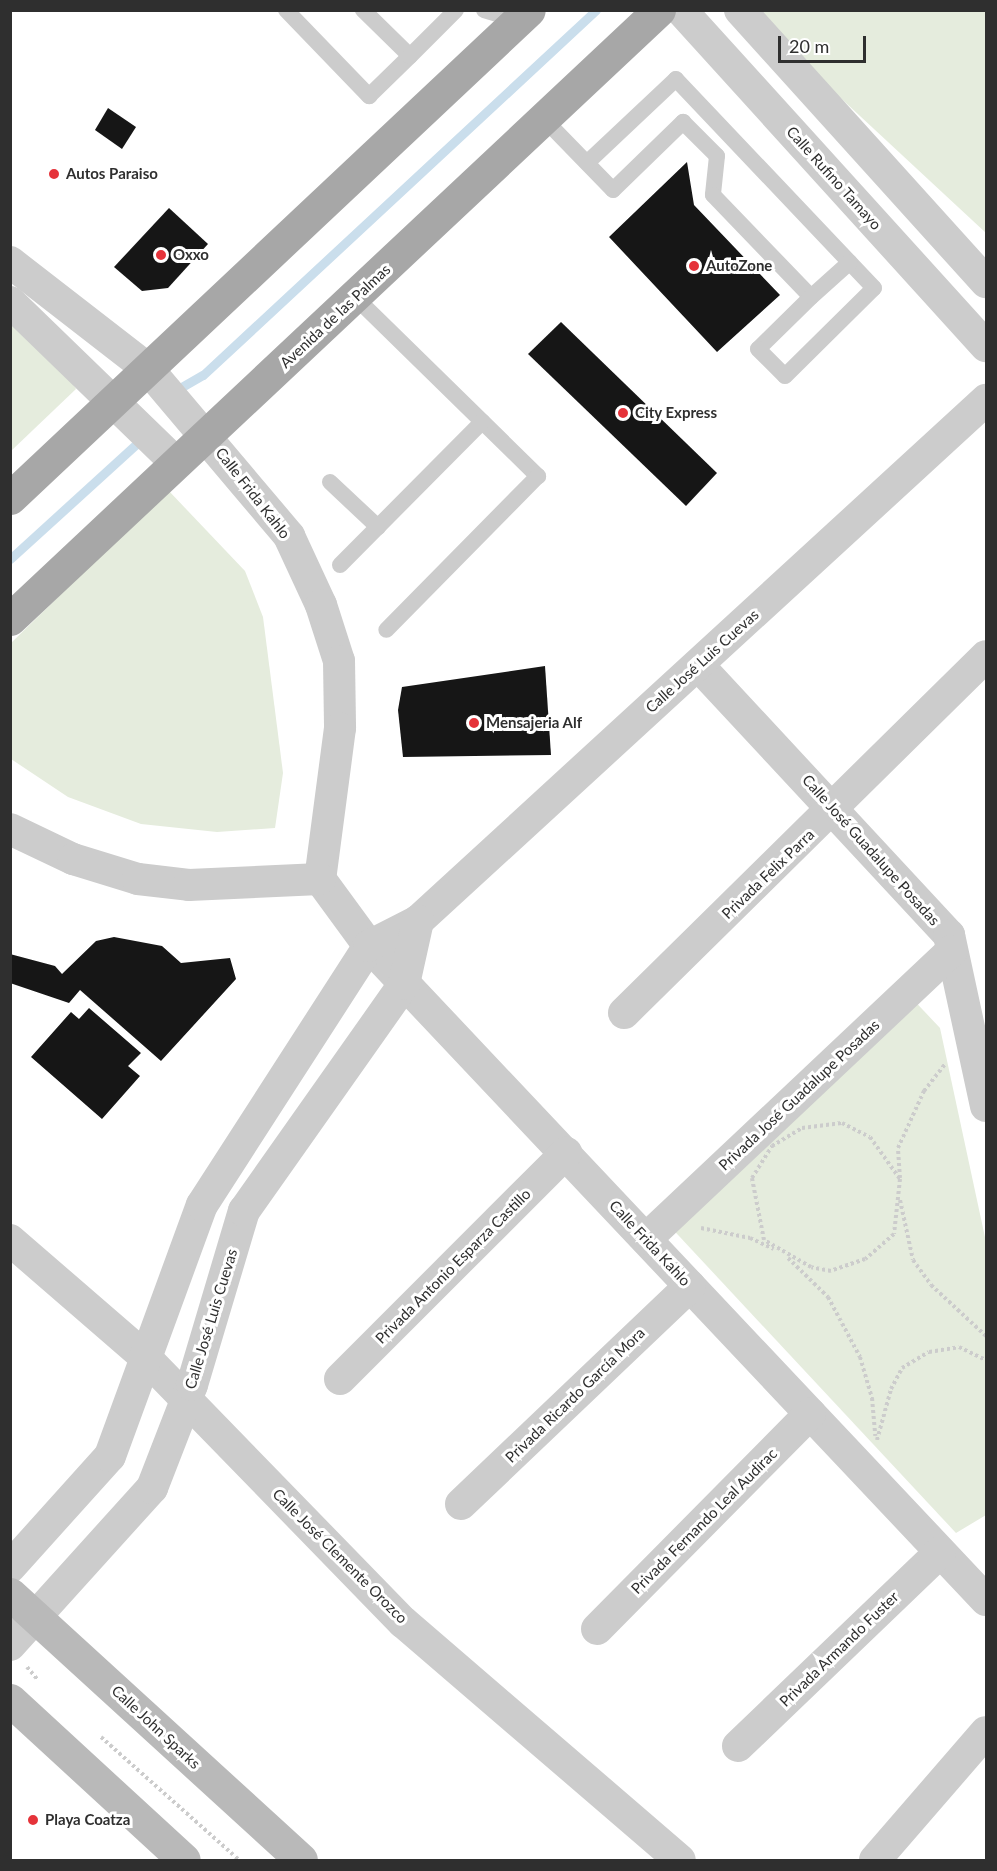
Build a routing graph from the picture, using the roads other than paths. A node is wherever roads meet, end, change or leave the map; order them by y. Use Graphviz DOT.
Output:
graph roads {
  1 [pos="286,10"];
  2 [pos="363,10"];
  3 [pos="456,10"];
  4 [pos="484,10"];
  5 [pos="658,10"];
  6 [pos="681,10"];
  7 [pos="740,10"];
  8 [pos="524,16"];
  9 [pos="410,56"];
  10 [pos="544,119"];
  11 [pos="587,163"];
  12 [pos="10,262"];
  13 [pos="850,262"];
  14 [pos="987,282"];
  15 [pos="811,297"];
  16 [pos="356,298"];
  17 [pos="10,302"];
  18 [pos="987,346"];
  19 [pos="148,369"];
  20 [pos="987,400"];
  21 [pos="115,401"];
  22 [pos="482,422"];
  23 [pos="207,434"];
  24 [pos="176,463"];
  25 [pos="330,482"];
  26 [pos="10,498"];
  27 [pos="378,527"];
  28 [pos="340,565"];
  29 [pos="10,619"];
  30 [pos="386,630"];
  31 [pos="987,656"];
  32 [pos="698,665"];
  33 [pos="835,809"];
  34 [pos="10,829"];
  35 [pos="320,879"];
  36 [pos="418,921"];
  37 [pos="369,946"];
  38 [pos="952,951"];
  39 [pos="404,984"];
  40 [pos="624,1013"];
  41 [pos="987,1106"];
  42 [pos="566,1153"];
  43 [pos="646,1239"];
  44 [pos="10,1240"];
  45 [pos="690,1286"];
  46 [pos="146,1357"];
  47 [pos="339,1379"];
  48 [pos="186,1400"];
  49 [pos="810,1414"];
  50 [pos="461,1504"];
  51 [pos="940,1552"];
  52 [pos="10,1567"];
  53 [pos="10,1594"];
  54 [pos="987,1600"];
  55 [pos="36,1617"];
  56 [pos="597,1629"];
  57 [pos="17,1654"];
  58 [pos="10,1700"];
  59 [pos="987,1732"];
  60 [pos="738,1746"];
  61 [pos="184,1860"];
  62 [pos="301,1860"];
  63 [pos="680,1860"];
  64 [pos="875,1860"];
  1 -- 9 [label="lane"];
  2 -- 9 [label="lane"];
  3 -- 9 [label="lane"];
  4 -- 8 [label="lane"];
  5 -- 10 [label="main road, Avenida de las Palmas"];
  6 -- 18 [label="street, Calle Rufino Tamayo"];
  7 -- 14 [label="street"];
  8 -- 19 [label="main road"];
  10 -- 11 [label="lane"];
  10 -- 16 [label="main road, Avenida de las Palmas"];
  11 -- 13 [label="lane"];
  11 -- 15 [label="lane"];
  12 -- 19 [label="street, Calle Frida Kahlo"];
  13 -- 15 [label="lane"];
  13 -- 15 [label="lane"];
  16 -- 22 [label="lane"];
  16 -- 23 [label="main road, Avenida de las Palmas"];
  17 -- 21 [label="street"];
  19 -- 21 [label="main road"];
  19 -- 23 [label="street, Calle Frida Kahlo"];
  20 -- 32 [label="street, Calle José Luis Cuevas"];
  21 -- 24 [label="street"];
  21 -- 26 [label="main road"];
  22 -- 27 [label="lane"];
  22 -- 30 [label="lane"];
  23 -- 24 [label="main road, Avenida de las Palmas"];
  23 -- 35 [label="street, Calle Frida Kahlo"];
  24 -- 29 [label="main road, Avenida de las Palmas"];
  25 -- 27 [label="lane"];
  27 -- 28 [label="lane"];
  31 -- 33 [label="street, Privada Felix Parra"];
  32 -- 33 [label="street, Calle José Guadalupe Posadas"];
  32 -- 36 [label="street, Calle José Luis Cuevas"];
  33 -- 38 [label="street, Calle José Guadalupe Posadas"];
  33 -- 40 [label="street, Privada Felix Parra"];
  34 -- 35 [label="street"];
  35 -- 37 [label="street, Calle Frida Kahlo"];
  36 -- 37 [label="street, Calle José Luis Cuevas"];
  36 -- 39 [label="street"];
  37 -- 39 [label="street, Calle Frida Kahlo"];
  37 -- 46 [label="street"];
  38 -- 41 [label="street, Calle José Guadalupe Posadas"];
  38 -- 43 [label="street, Privada José Guadalupe Posadas"];
  39 -- 42 [label="street, Calle Frida Kahlo"];
  39 -- 48 [label="street, Calle José Luis Cuevas"];
  42 -- 43 [label="street, Calle Frida Kahlo"];
  42 -- 47 [label="street, Privada Antonio Esparza Castillo"];
  43 -- 45 [label="street, Calle Frida Kahlo"];
  44 -- 46 [label="street, Calle José Clemente Orozco"];
  45 -- 49 [label="street, Calle Frida Kahlo"];
  45 -- 50 [label="street, Privada Ricardo García Mora"];
  46 -- 48 [label="street, Calle José Clemente Orozco"];
  46 -- 52 [label="street"];
  48 -- 55 [label="street, Calle José Luis Cuevas"];
  48 -- 63 [label="street, Calle José Clemente Orozco"];
  49 -- 51 [label="street, Calle Frida Kahlo"];
  49 -- 56 [label="street, Privada Fernando Leal Audirac"];
  51 -- 54 [label="street, Calle Frida Kahlo"];
  51 -- 60 [label="street, Privada Armando Fuster"];
  53 -- 55 [label="main road, Calle John Sparks"];
  55 -- 57 [label="street, Calle José Luis Cuevas"];
  55 -- 62 [label="main road, Calle John Sparks"];
  58 -- 61 [label="main road"];
  59 -- 64 [label="street"];
}
